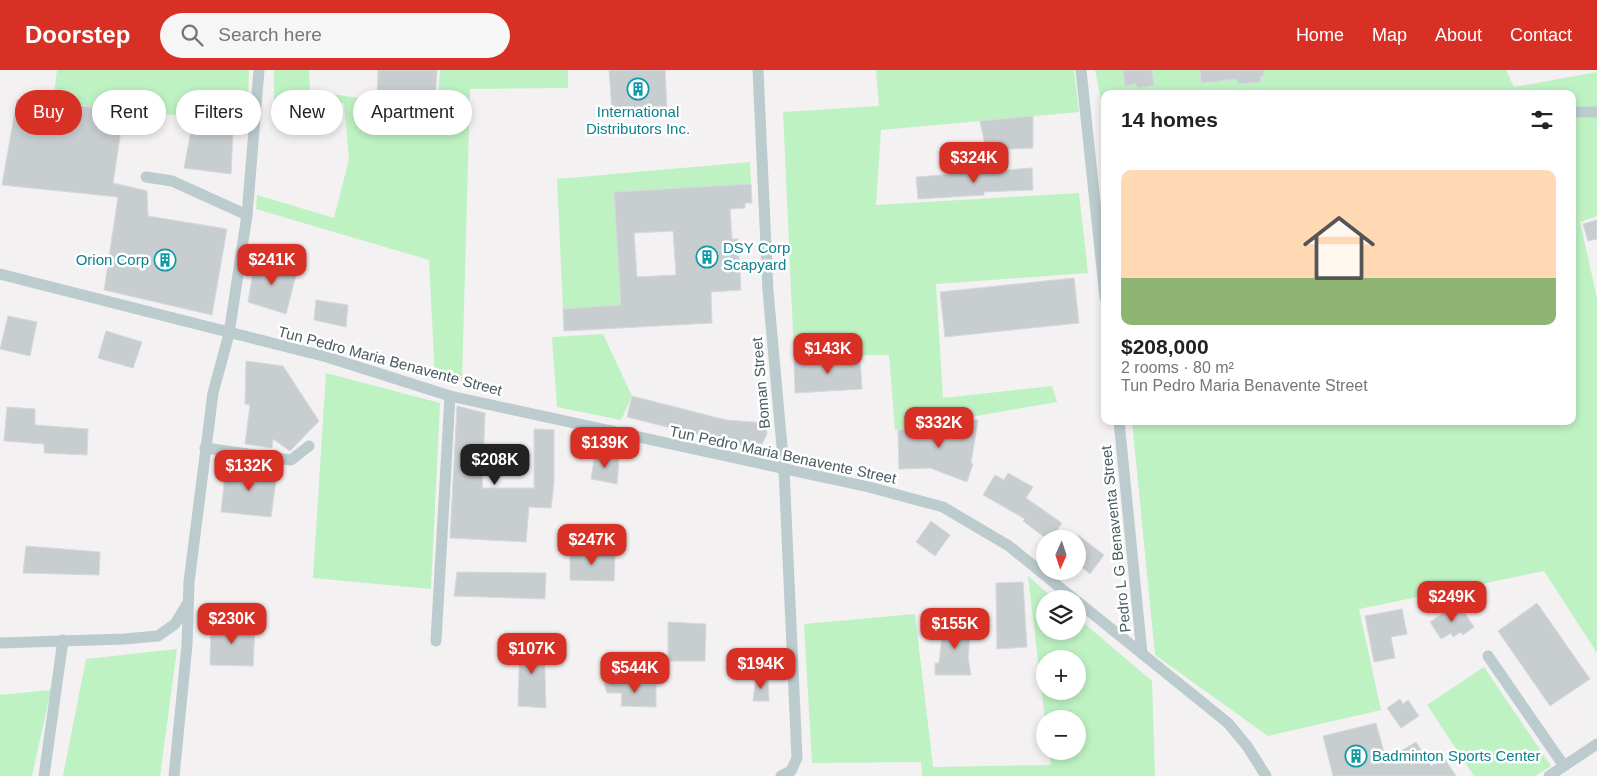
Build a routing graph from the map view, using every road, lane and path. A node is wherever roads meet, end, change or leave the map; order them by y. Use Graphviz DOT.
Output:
graph roads {
  1 [pos="260,70"];
  2 [pos="758,70"];
  3 [pos="1081,70"];
  4 [pos="1576,112"];
  5 [pos="1597,112"];
  6 [pos="146,177"];
  7 [pos="247,215"];
  8 [pos="1101,258"];
  9 [pos="0,274"];
  10 [pos="229,334"];
  11 [pos="450,396"];
  12 [pos="1119,425"];
  13 [pos="310,446"];
  14 [pos="205,448"];
  15 [pos="784,469"];
  16 [pos="1063,590"];
  17 [pos="189,600"];
  18 [pos="1086,608"];
  19 [pos="63,640"];
  20 [pos="436,641"];
  21 [pos="0,643"];
  22 [pos="1142,654"];
  23 [pos="1488,656"];
  24 [pos="1597,744"];
  25 [pos="1564,766"];
  26 [pos="44,776"];
  27 [pos="174,776"];
  28 [pos="781,776"];
  29 [pos="1266,776"];
  30 [pos="1549,776"];
  1 -- 7 [label="street"];
  2 -- 15 [label="street, Boman Street"];
  3 -- 8 [label="street"];
  4 -- 5 [label="street"];
  6 -- 7 [label="street"];
  7 -- 10 [label="street"];
  9 -- 10 [label="street, Tun Pedro Maria Benavente Street"];
  10 -- 11 [label="street, Tun Pedro Maria Benavente Street"];
  10 -- 14 [label="street"];
  11 -- 15 [label="street, Tun Pedro Maria Benavente Street"];
  11 -- 20 [label="street"];
  12 -- 22 [label="street, Pedro L G Benaventa Street"];
  13 -- 14 [label="street"];
  14 -- 17 [label="street"];
  15 -- 16 [label="street, Tun Pedro Maria Benavente Street"];
  15 -- 28 [label="street, Boman Street"];
  17 -- 19 [label="street"];
  17 -- 27 [label="street"];
  18 -- 22 [label="street"];
  19 -- 21 [label="street"];
  19 -- 26 [label="street"];
  22 -- 29 [label="street"];
  23 -- 25 [label="street"];
  24 -- 25 [label="street"];
  25 -- 30 [label="street"];
}
